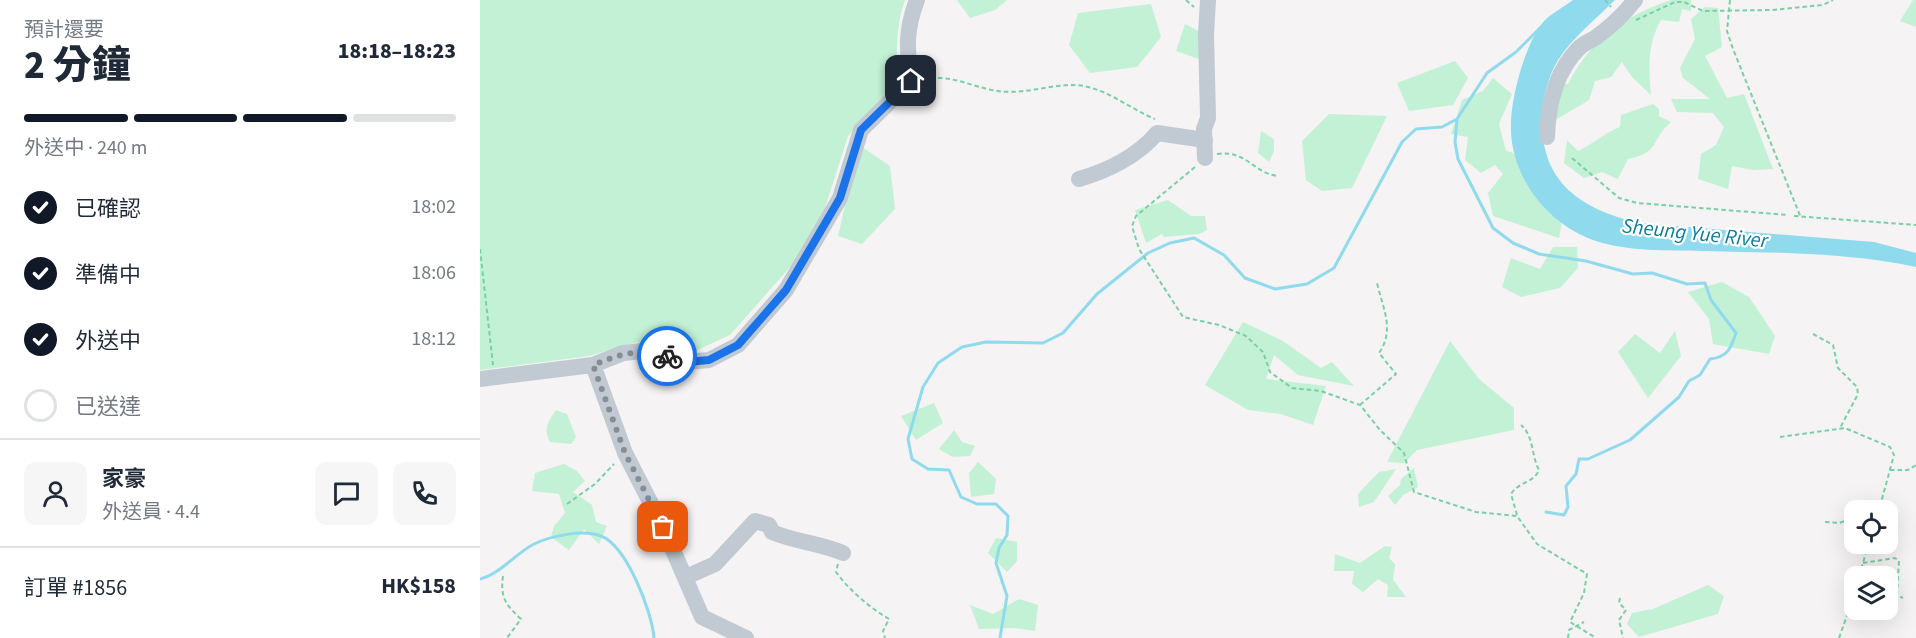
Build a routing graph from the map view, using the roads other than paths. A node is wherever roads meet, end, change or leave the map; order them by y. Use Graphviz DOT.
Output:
graph roads {
  1 [pos="917,0"];
  2 [pos="1208,0"];
  3 [pos="1635,0"];
  4 [pos="1546,137"];
  5 [pos="1204,140"];
  6 [pos="1205,158"];
  7 [pos="1079,179"];
  8 [pos="593,365"];
  9 [pos="487,377"];
  10 [pos="843,553"];
  11 [pos="686,577"];
  12 [pos="746,638"];
  1 -- 8 [label="street"];
  2 -- 5 [label="street"];
  3 -- 4 [label="street"];
  5 -- 6 [label="street"];
  5 -- 7 [label="street"];
  8 -- 9 [label="street"];
  8 -- 11 [label="street"];
  10 -- 11 [label="street"];
  11 -- 12 [label="street"];
}
